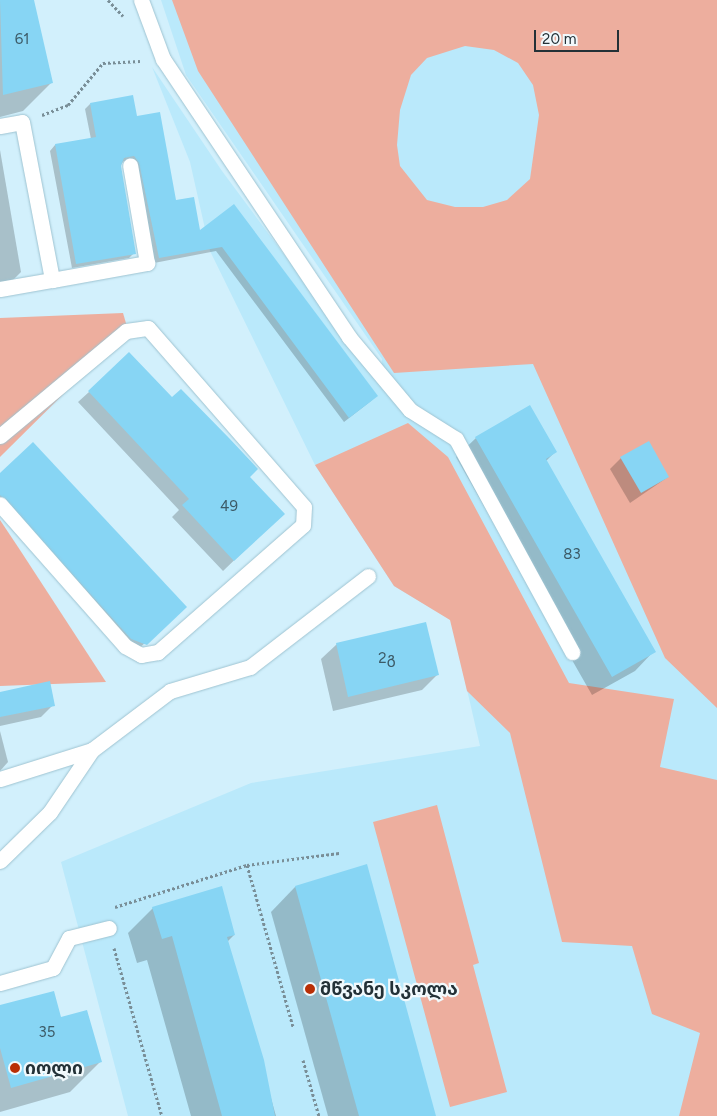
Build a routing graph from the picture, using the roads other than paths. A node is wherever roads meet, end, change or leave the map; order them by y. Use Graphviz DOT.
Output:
graph roads {
  1 [pos="141,0"];
  2 [pos="0,126"];
  3 [pos="130,165"];
  4 [pos="52,280"];
  5 [pos="0,289"];
  6 [pos="0,436"];
  7 [pos="0,504"];
  8 [pos="368,576"];
  9 [pos="572,652"];
  10 [pos="92,750"];
  11 [pos="0,779"];
  12 [pos="0,862"];
  13 [pos="109,928"];
  14 [pos="0,983"];
  1 -- 9 [label="lane"];
  2 -- 4 [label="lane"];
  3 -- 4 [label="lane"];
  4 -- 5 [label="lane"];
  6 -- 7 [label="lane"];
  8 -- 10 [label="lane"];
  10 -- 11 [label="lane"];
  10 -- 12 [label="lane"];
  13 -- 14 [label="lane"];
}
